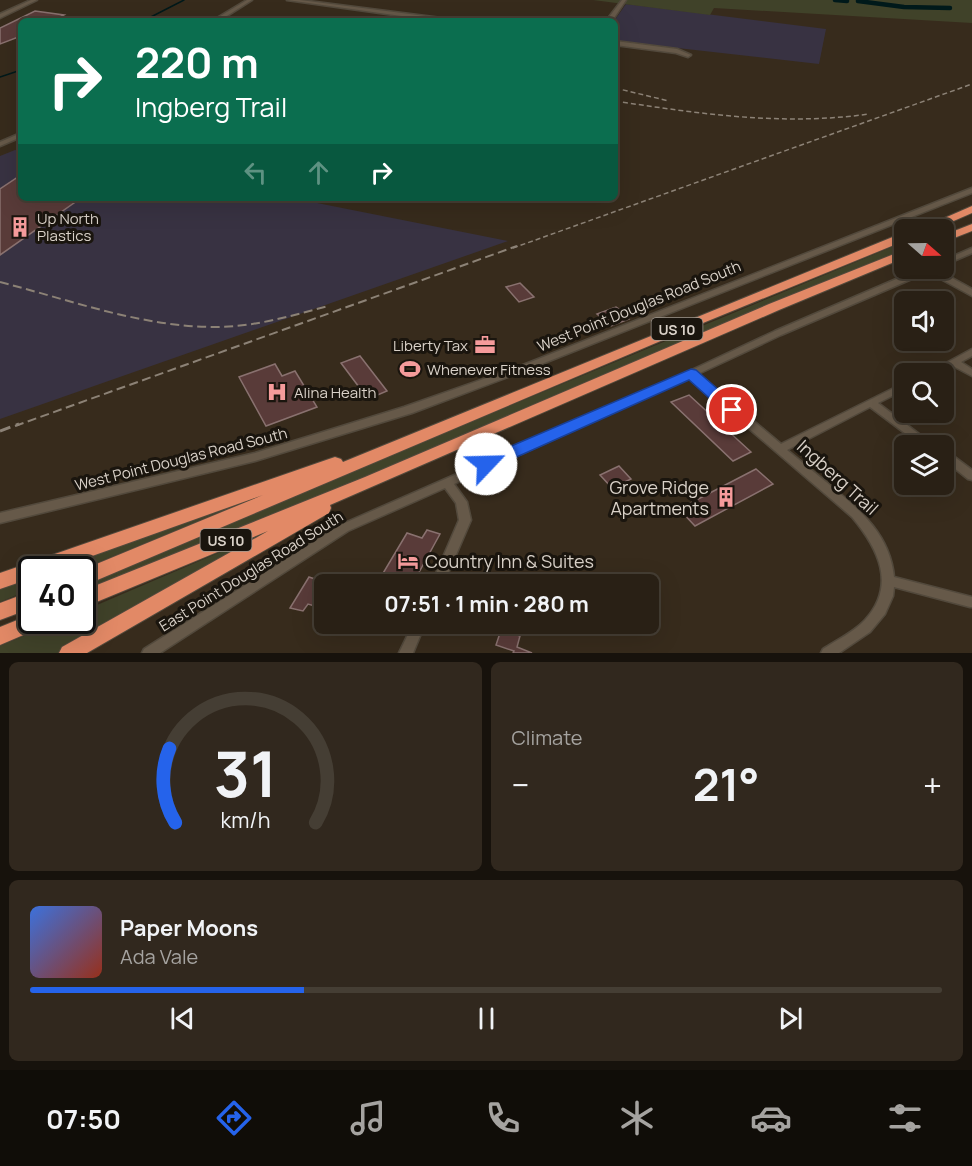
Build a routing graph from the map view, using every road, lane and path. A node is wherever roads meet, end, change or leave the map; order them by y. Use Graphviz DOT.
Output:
graph roads {
  1 [pos="35,0"];
  2 [pos="250,0"];
  3 [pos="289,0"];
  4 [pos="624,0"];
  5 [pos="0,16"];
  6 [pos="220,18"];
  7 [pos="426,18"];
  8 [pos="611,18"];
  9 [pos="618,43"];
  10 [pos="688,56"];
  11 [pos="18,136"];
  12 [pos="9,140"];
  13 [pos="18,142"];
  14 [pos="0,144"];
  15 [pos="972,190"];
  16 [pos="972,209"];
  17 [pos="948,219"];
  18 [pos="972,227"];
  19 [pos="954,234"];
  20 [pos="894,241"];
  21 [pos="972,250"];
  22 [pos="894,258"];
  23 [pos="954,258"];
  24 [pos="906,279"];
  25 [pos="948,279"];
  26 [pos="972,293"];
  27 [pos="972,352"];
  28 [pos="954,362"];
  29 [pos="972,373"];
  30 [pos="691,374"];
  31 [pos="894,391"];
  32 [pos="871,403"];
  33 [pos="451,424"];
  34 [pos="915,435"];
  35 [pos="780,449"];
  36 [pos="954,462"];
  37 [pos="972,476"];
  38 [pos="371,481"];
  39 [pos="446,482"];
  40 [pos="0,518"];
  41 [pos="96,572"];
  42 [pos="442,574"];
  43 [pos="890,580"];
  44 [pos="0,581"];
  45 [pos="96,594"];
  46 [pos="970,602"];
  47 [pos="18,605"];
  48 [pos="0,612"];
  49 [pos="18,628"];
  50 [pos="415,634"];
  51 [pos="0,636"];
  52 [pos="69,653"];
  53 [pos="149,653"];
  54 [pos="406,653"];
  55 [pos="828,653"];
  1 -- 5 [label="street"];
  2 -- 6 [label="street"];
  3 -- 7 [label="street"];
  4 -- 8 [label="street"];
  9 -- 10 [label="street"];
  11 -- 12 [label="street"];
  12 -- 13 [label="street"];
  12 -- 14 [label="street"];
  15 -- 40 [label="street, West Point Douglas Road South"];
  16 -- 17 [label="highway"];
  18 -- 19 [label="highway"];
  20 -- 33 [label="highway, US 10"];
  21 -- 23 [label="street"];
  22 -- 38 [label="highway, US 10"];
  24 -- 30 [label="street, East Point Douglas Road South"];
  25 -- 26 [label="street"];
  27 -- 28 [label="street"];
  28 -- 29 [label="street"];
  30 -- 35 [label="street, Ingberg Trail"];
  30 -- 39 [label="street, East Point Douglas Road South"];
  31 -- 32 [label="street"];
  32 -- 34 [label="street"];
  32 -- 35 [label="street"];
  33 -- 41 [label="highway, US 10"];
  33 -- 44 [label="highway"];
  35 -- 43 [label="street, Ingberg Trail"];
  36 -- 37 [label="street"];
  38 -- 45 [label="highway, US 10"];
  38 -- 52 [label="highway"];
  39 -- 42 [label="street"];
  39 -- 53 [label="street, East Point Douglas Road South"];
  43 -- 46 [label="street"];
  43 -- 55 [label="street"];
  47 -- 48 [label="highway"];
  49 -- 51 [label="highway"];
  50 -- 54 [label="street"];
}
